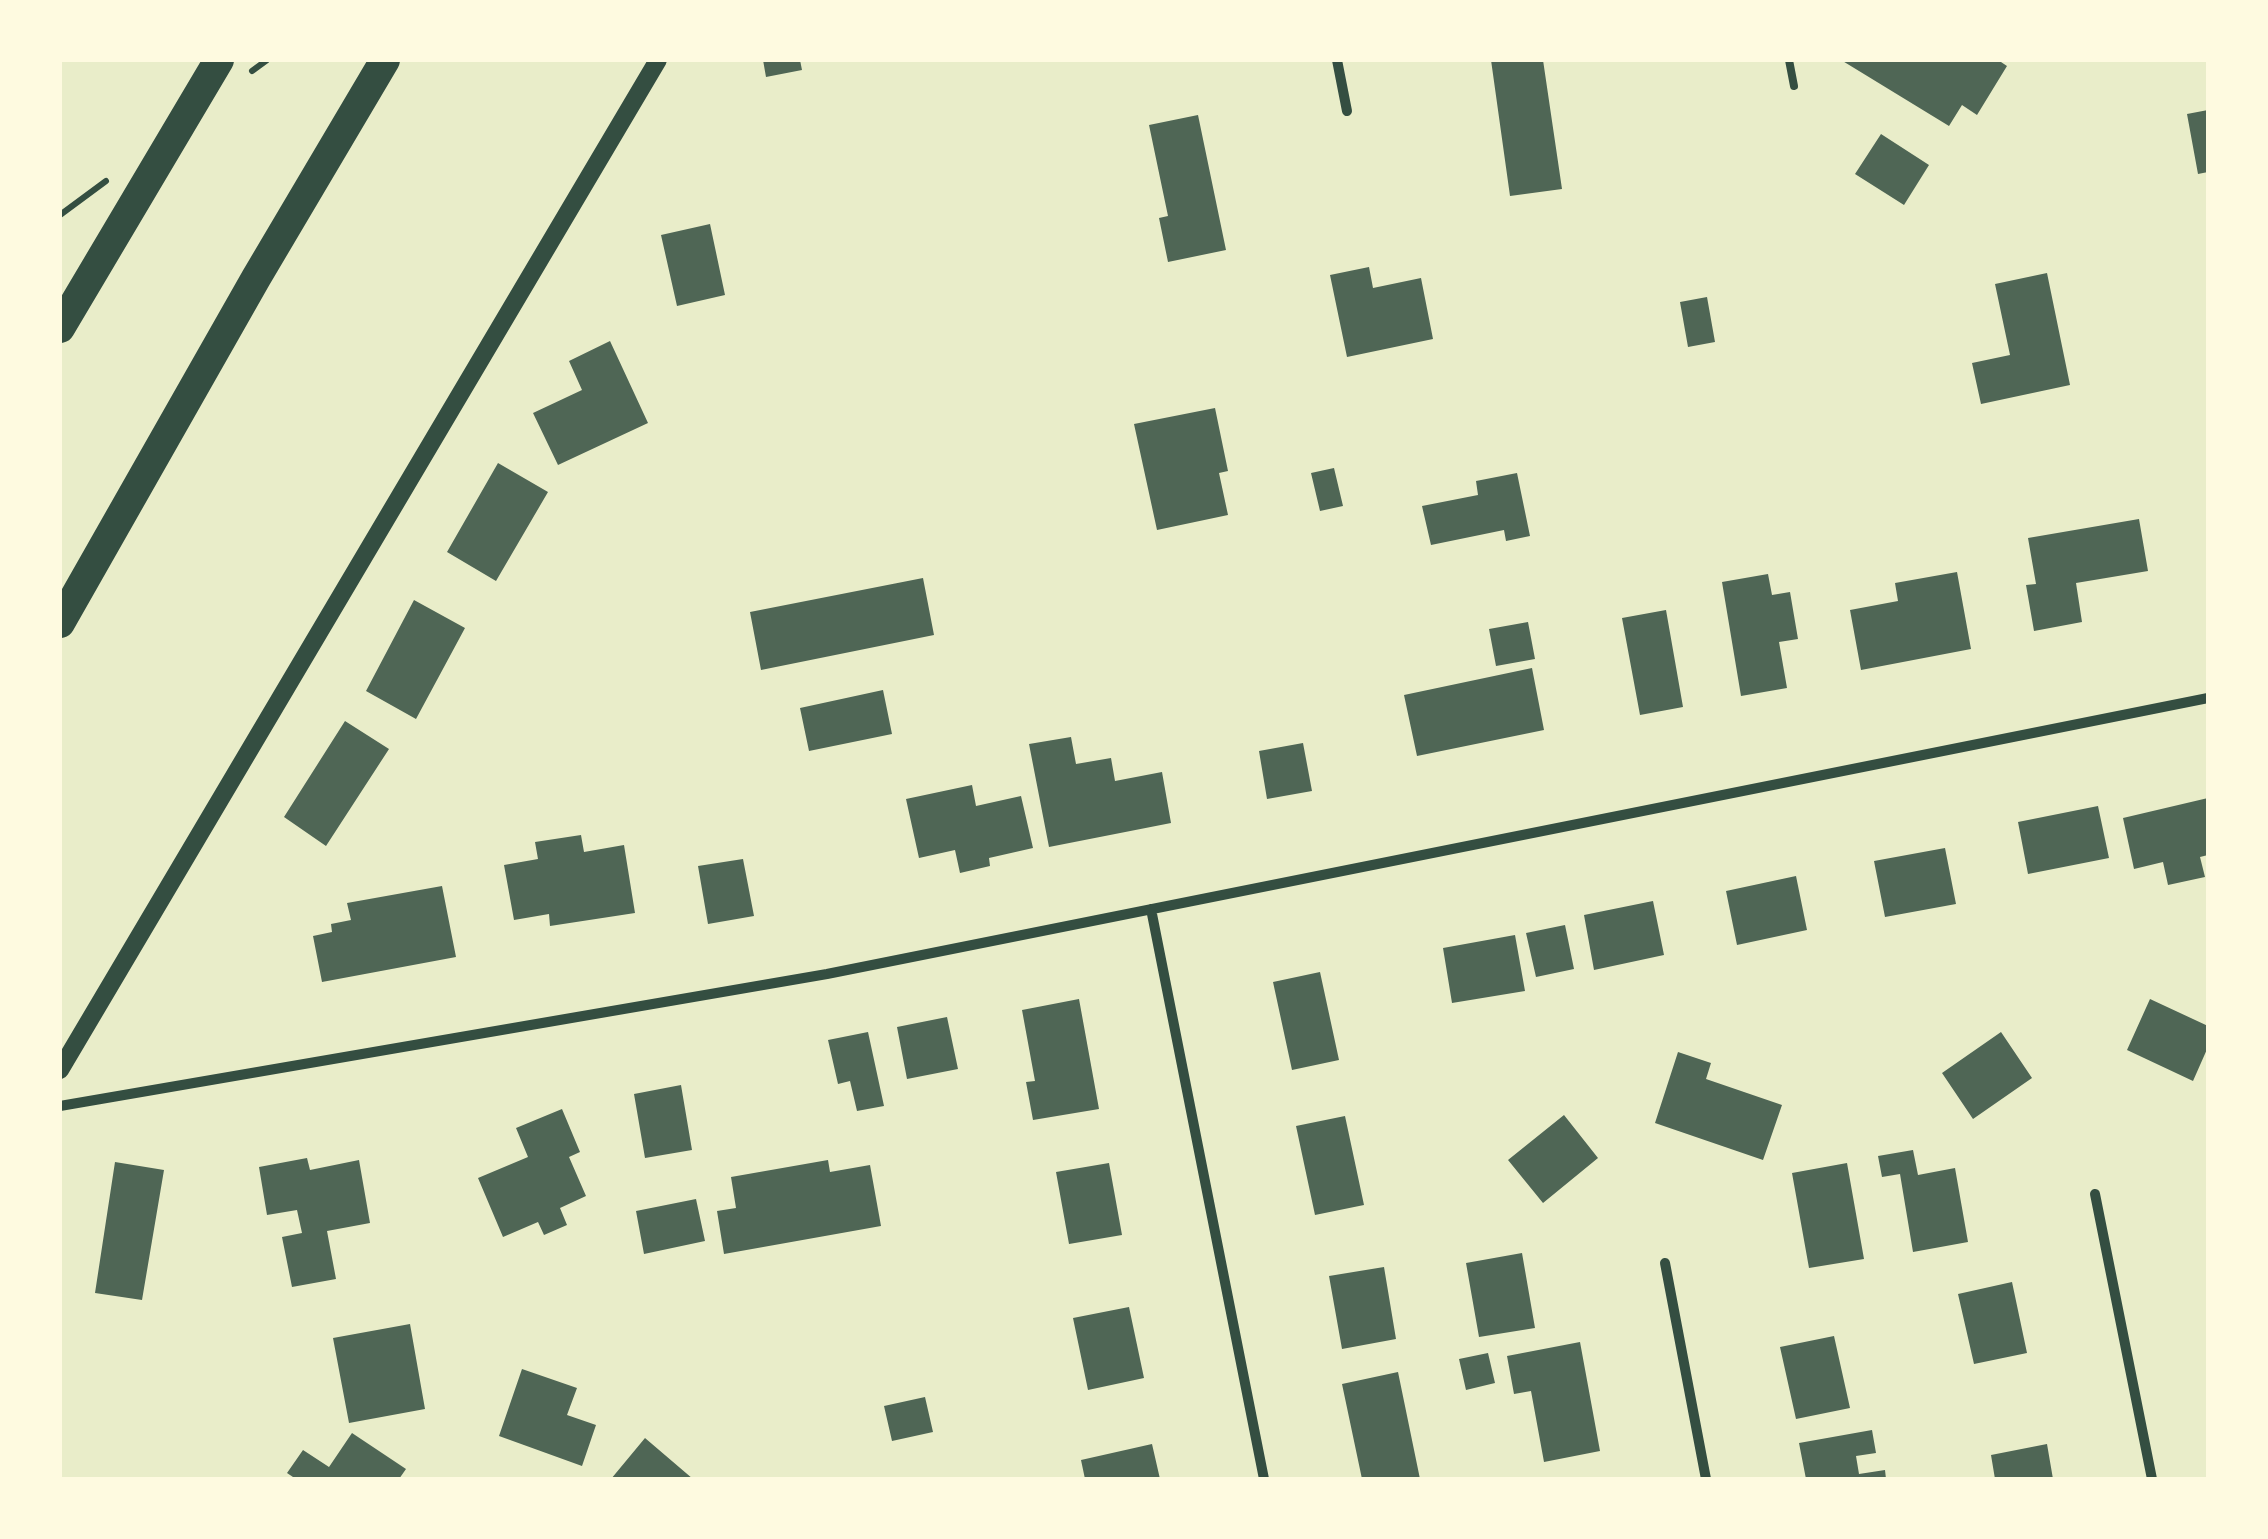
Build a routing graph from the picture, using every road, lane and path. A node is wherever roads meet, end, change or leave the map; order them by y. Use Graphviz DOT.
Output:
graph roads {
  1 [pos="219,60"];
  2 [pos="385,60"];
  3 [pos="658,60"];
  4 [pos="1337,60"];
  5 [pos="1789,60"];
  6 [pos="1794,86"];
  7 [pos="1347,111"];
  8 [pos="60,328"];
  9 [pos="60,623"];
  10 [pos="2208,698"];
  11 [pos="1151,909"];
  12 [pos="60,1070"];
  13 [pos="60,1106"];
  14 [pos="2095,1194"];
  15 [pos="1665,1263"];
  16 [pos="1264,1479"];
  17 [pos="1706,1479"];
  18 [pos="2152,1479"];
  1 -- 8 [label="highway"];
  2 -- 9 [label="highway"];
  3 -- 12 [label="street"];
  4 -- 7 [label="street"];
  5 -- 6 [label="lane"];
  10 -- 11 [label="street"];
  11 -- 13 [label="street"];
  11 -- 16 [label="street"];
  14 -- 18 [label="street"];
  15 -- 17 [label="street"];
}
